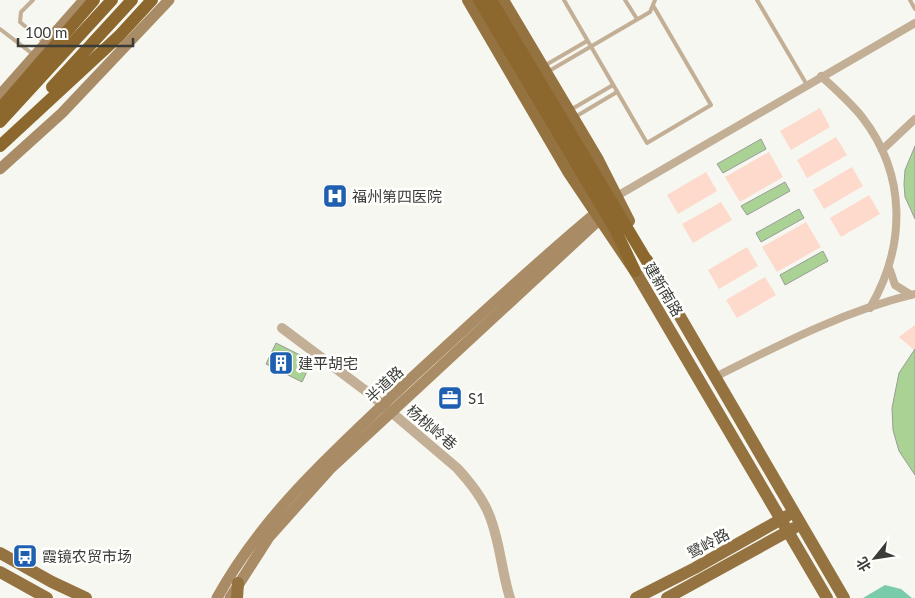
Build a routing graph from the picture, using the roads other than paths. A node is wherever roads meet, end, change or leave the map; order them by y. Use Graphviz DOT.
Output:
graph roads {
  1 [pos="33,0"];
  2 [pos="84,0"];
  3 [pos="94,0"];
  4 [pos="112,0"];
  5 [pos="132,0"];
  6 [pos="152,0"];
  7 [pos="169,0"];
  8 [pos="468,0"];
  9 [pos="479,0"];
  10 [pos="491,0"];
  11 [pos="564,0"];
  12 [pos="625,0"];
  13 [pos="655,0"];
  14 [pos="757,0"];
  15 [pos="910,0"];
  16 [pos="507,1"];
  17 [pos="654,6"];
  18 [pos="915,9"];
  19 [pos="637,19"];
  20 [pos="915,23"];
  21 [pos="0,29"];
  22 [pos="587,40"];
  23 [pos="46,44"];
  24 [pos="590,46"];
  25 [pos="35,56"];
  26 [pos="544,70"];
  27 [pos="821,76"];
  28 [pos="613,85"];
  29 [pos="807,85"];
  30 [pos="617,92"];
  31 [pos="0,95"];
  32 [pos="0,109"];
  33 [pos="571,115"];
  34 [pos="915,119"];
  35 [pos="0,122"];
  36 [pos="0,145"];
  37 [pos="882,150"];
  38 [pos="0,169"];
  39 [pos="617,196"];
  40 [pos="598,216"];
  41 [pos="890,265"];
  42 [pos="651,268"];
  43 [pos="635,271"];
  44 [pos="913,295"];
  45 [pos="870,308"];
  46 [pos="282,328"];
  47 [pos="715,377"];
  48 [pos="387,408"];
  49 [pos="794,512"];
  50 [pos="781,520"];
  51 [pos="800,524"];
  52 [pos="788,531"];
  53 [pos="0,553"];
  54 [pos="0,572"];
  55 [pos="232,582"];
  56 [pos="508,595"];
  57 [pos="47,598"];
  58 [pos="86,598"];
  59 [pos="209,598"];
  60 [pos="217,598"];
  61 [pos="230,598"];
  62 [pos="237,598"];
  63 [pos="636,598"];
  64 [pos="667,598"];
  65 [pos="827,598"];
  66 [pos="844,598"];
  1 -- 23 [label="lane"];
  2 -- 23 [label="main road"];
  3 -- 32 [label="highway"];
  4 -- 35 [label="highway"];
  5 -- 36 [label="highway"];
  6 -- 36 [label="highway"];
  7 -- 38 [label="main road"];
  8 -- 40 [label="main road, 建新南路"];
  9 -- 43 [label="highway"];
  10 -- 42 [label="highway"];
  11 -- 22 [label="lane"];
  12 -- 19 [label="lane"];
  13 -- 17 [label="lane"];
  14 -- 29 [label="lane"];
  15 -- 18 [label="lane"];
  16 -- 26 [label="main road, 建新南路"];
  17 -- 19 [label="lane"];
  17 -- 30 [label="lane"];
  19 -- 24 [label="lane"];
  20 -- 27 [label="street"];
  21 -- 25 [label="lane"];
  22 -- 24 [label="lane"];
  22 -- 26 [label="lane"];
  23 -- 25 [label="main road"];
  24 -- 26 [label="lane"];
  24 -- 28 [label="lane"];
  25 -- 31 [label="main road"];
  26 -- 33 [label="main road, 建新南路"];
  27 -- 29 [label="street"];
  27 -- 37 [label="street"];
  28 -- 30 [label="lane"];
  28 -- 33 [label="lane"];
  29 -- 39 [label="street"];
  30 -- 33 [label="lane"];
  33 -- 39 [label="main road, 建新南路"];
  34 -- 37 [label="street"];
  37 -- 41 [label="street"];
  39 -- 42 [label="main road, 建新南路"];
  40 -- 43 [label="main road, 建新南路"];
  40 -- 48 [label="main road, 半道路"];
  41 -- 44 [label="street"];
  41 -- 45 [label="street"];
  42 -- 47 [label="main road, 建新南路"];
  43 -- 50 [label="main road, 建新南路"];
  44 -- 45 [label="street"];
  45 -- 47 [label="street"];
  46 -- 48 [label="street, 杨桃岭巷"];
  47 -- 49 [label="main road, 建新南路"];
  48 -- 55 [label="main road, 半道路"];
  48 -- 56 [label="street, 杨桃岭巷"];
  49 -- 50 [label="main road, 鹭岭路"];
  49 -- 51 [label="main road, 建新南路"];
  50 -- 52 [label="main road, 建新南路"];
  50 -- 63 [label="main road, 鹭岭路"];
  51 -- 52 [label="main road, 鹭岭路"];
  51 -- 66 [label="main road, 建新南路"];
  52 -- 64 [label="main road, 鹭岭路"];
  52 -- 65 [label="main road, 建新南路"];
  53 -- 58 [label="main road"];
  54 -- 57 [label="main road"];
  55 -- 59 [label="street"];
  55 -- 60 [label="main road, 半道路"];
  55 -- 61 [label="main road, 半道路"];
  55 -- 62 [label="main road"];
}
